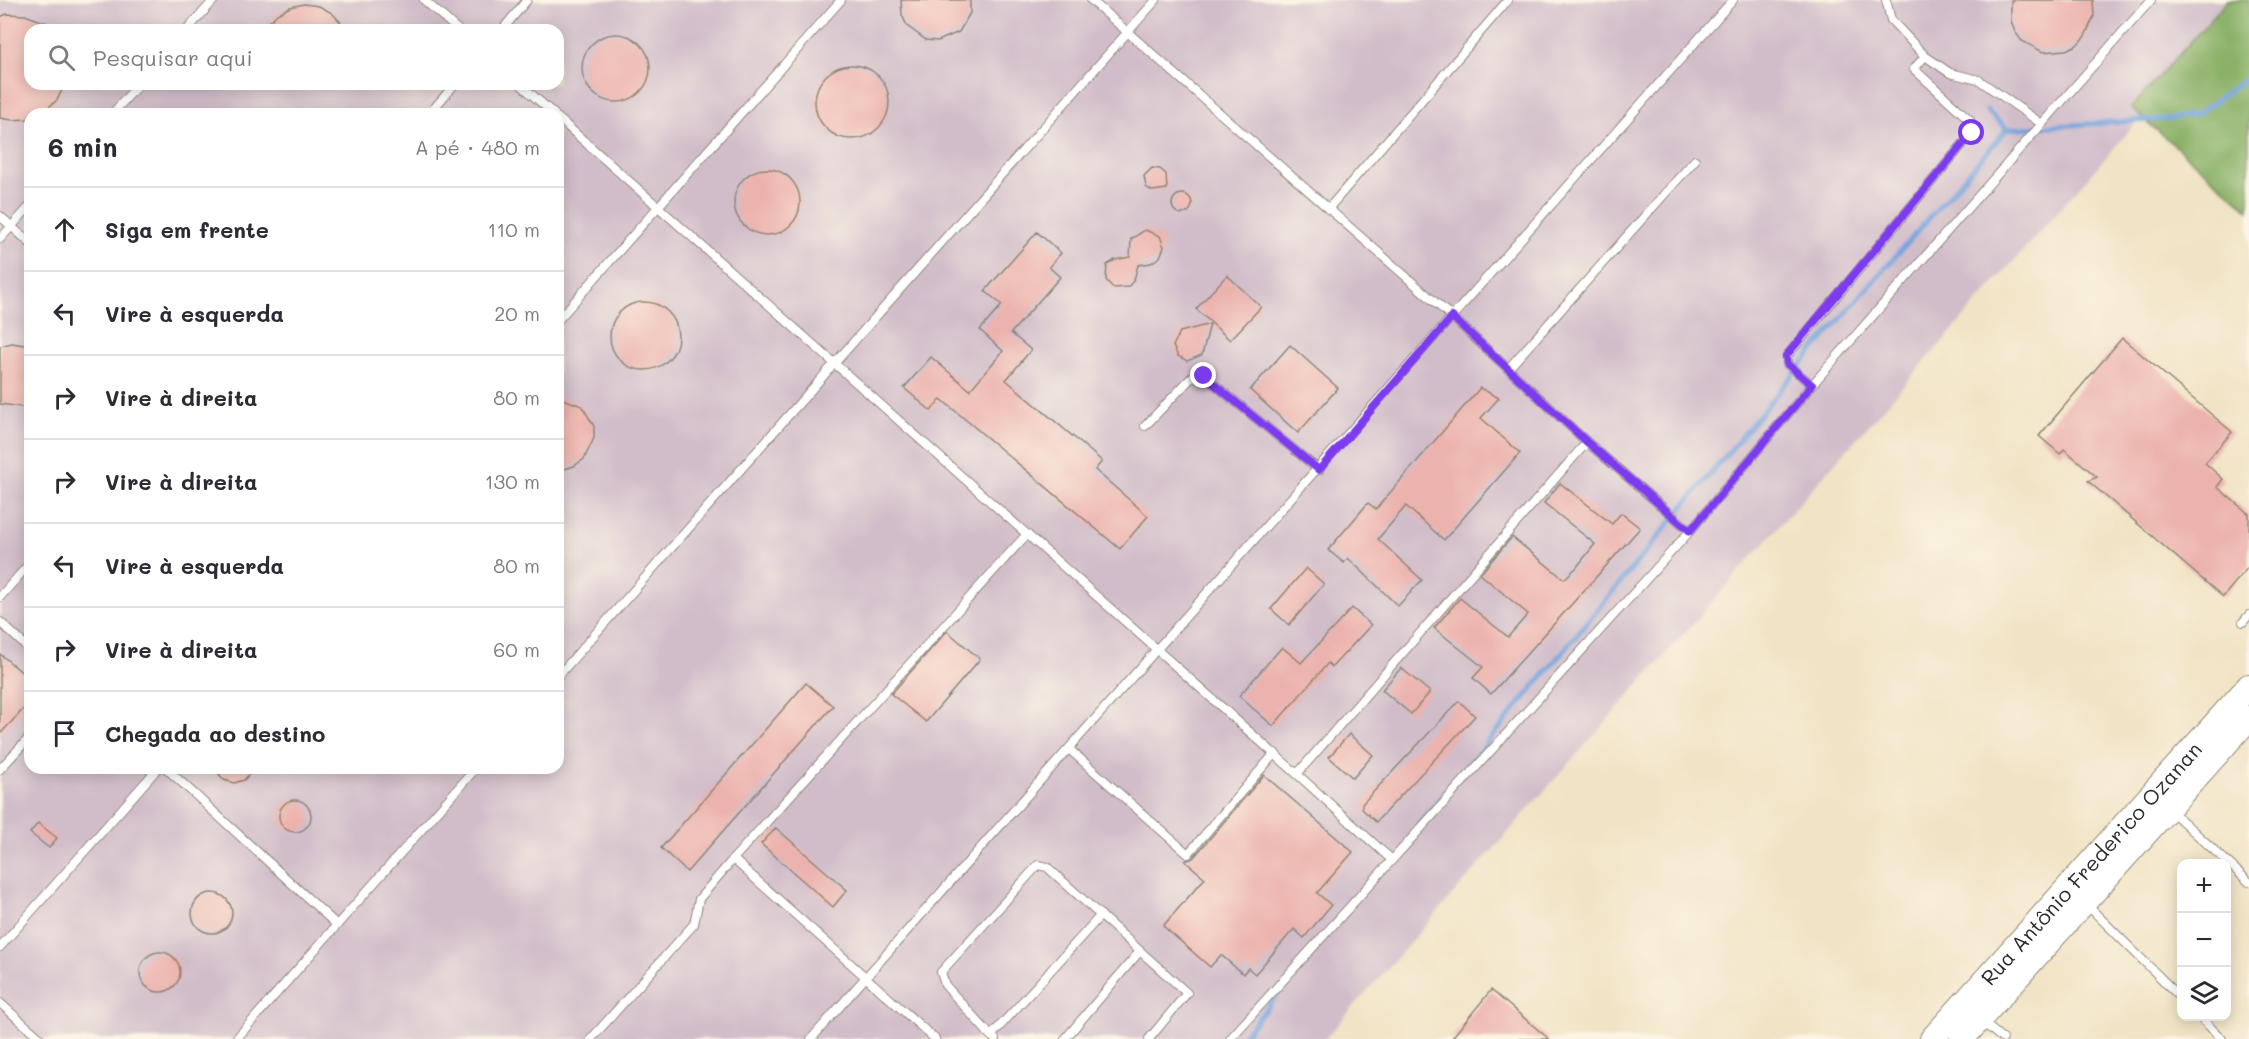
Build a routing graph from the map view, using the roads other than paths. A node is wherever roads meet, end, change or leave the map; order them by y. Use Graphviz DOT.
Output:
graph roads {
  1 [pos="214,0"];
  2 [pos="424,0"];
  3 [pos="528,0"];
  4 [pos="841,0"];
  5 [pos="1091,0"];
  6 [pos="1155,0"];
  7 [pos="1508,0"];
  8 [pos="1733,0"];
  9 [pos="1886,0"];
  10 [pos="2151,0"];
  11 [pos="192,24"];
  12 [pos="451,24"];
  13 [pos="507,24"];
  14 [pos="1127,33"];
  15 [pos="1925,56"];
  16 [pos="134,90"];
  17 [pos="450,90"];
  18 [pos="527,90"];
  19 [pos="117,108"];
  20 [pos="434,108"];
  21 [pos="547,108"];
  22 [pos="564,123"];
  23 [pos="2042,124"];
  24 [pos="1695,160"];
  25 [pos="658,206"];
  26 [pos="1328,209"];
  27 [pos="24,213"];
  28 [pos="0,216"];
  29 [pos="11,227"];
  30 [pos="24,238"];
  31 [pos="0,239"];
  32 [pos="564,313"];
  33 [pos="1452,317"];
  34 [pos="835,363"];
  35 [pos="1508,369"];
  36 [pos="1812,385"];
  37 [pos="1145,426"];
  38 [pos="1587,442"];
  39 [pos="1319,470"];
  40 [pos="1690,531"];
  41 [pos="1027,534"];
  42 [pos="24,570"];
  43 [pos="0,597"];
  44 [pos="0,622"];
  45 [pos="24,644"];
  46 [pos="1158,648"];
  47 [pos="564,669"];
  48 [pos="2249,686"];
  49 [pos="2249,718"];
  50 [pos="24,743"];
  51 [pos="1069,749"];
  52 [pos="1275,753"];
  53 [pos="0,769"];
  54 [pos="153,774"];
  55 [pos="173,774"];
  56 [pos="471,774"];
  57 [pos="1298,774"];
  58 [pos="2159,800"];
  59 [pos="733,859"];
  60 [pos="1392,860"];
  61 [pos="2249,882"];
  62 [pos="2084,902"];
  63 [pos="1101,915"];
  64 [pos="337,925"];
  65 [pos="0,947"];
  66 [pos="1140,951"];
  67 [pos="867,977"];
  68 [pos="2177,995"];
  69 [pos="0,1003"];
  70 [pos="1970,1013"];
  71 [pos="2203,1021"];
  72 [pos="993,1038"];
  73 [pos="41,1039"];
  74 [pos="236,1039"];
  75 [pos="591,1039"];
  76 [pos="812,1039"];
  77 [pos="935,1039"];
  78 [pos="1065,1039"];
  79 [pos="1149,1039"];
  80 [pos="1230,1039"];
  81 [pos="1932,1039"];
  82 [pos="1962,1039"];
  83 [pos="2003,1039"];
  84 [pos="2222,1039"];
  1 -- 11 [label="lane"];
  2 -- 12 [label="lane"];
  3 -- 13 [label="lane"];
  4 -- 25 [label="lane"];
  5 -- 14 [label="lane"];
  6 -- 14 [label="lane"];
  7 -- 26 [label="lane"];
  8 -- 33 [label="lane"];
  9 -- 15 [label="lane"];
  10 -- 23 [label="lane"];
  14 -- 26 [label="lane"];
  14 -- 34 [label="lane"];
  15 -- 23 [label="lane"];
  15 -- 36 [label="lane"];
  16 -- 19 [label="lane"];
  17 -- 20 [label="lane"];
  18 -- 21 [label="lane"];
  22 -- 25 [label="lane"];
  23 -- 36 [label="lane"];
  24 -- 35 [label="lane"];
  25 -- 32 [label="lane"];
  25 -- 34 [label="lane"];
  26 -- 33 [label="lane"];
  27 -- 29 [label="lane"];
  28 -- 29 [label="lane"];
  29 -- 30 [label="lane"];
  29 -- 31 [label="lane"];
  33 -- 35 [label="lane"];
  33 -- 39 [label="lane"];
  34 -- 41 [label="lane"];
  34 -- 47 [label="lane"];
  35 -- 38 [label="lane"];
  36 -- 40 [label="lane"];
  37 -- 39 [label="lane"];
  38 -- 40 [label="lane"];
  38 -- 57 [label="lane"];
  39 -- 46 [label="lane"];
  40 -- 60 [label="lane"];
  41 -- 46 [label="lane"];
  41 -- 59 [label="lane"];
  42 -- 43 [label="lane"];
  44 -- 45 [label="lane"];
  46 -- 51 [label="lane"];
  46 -- 52 [label="lane"];
  48 -- 58 [label="main road, Rua Antônio Frederico Ozanan"];
  49 -- 58 [label="main road, Rua Antônio Frederico Ozanan"];
  50 -- 53 [label="lane"];
  51 -- 52 [label="lane"];
  51 -- 67 [label="lane"];
  52 -- 57 [label="lane"];
  54 -- 65 [label="lane"];
  55 -- 64 [label="lane"];
  56 -- 64 [label="lane"];
  57 -- 60 [label="lane"];
  58 -- 61 [label="lane"];
  58 -- 62 [label="main road, Rua Antônio Frederico Ozanan"];
  58 -- 70 [label="main road, Rua Antônio Frederico Ozanan"];
  59 -- 67 [label="lane"];
  59 -- 75 [label="lane"];
  60 -- 80 [label="lane"];
  62 -- 68 [label="lane"];
  62 -- 70 [label="main road, Rua Antônio Frederico Ozanan"];
  63 -- 66 [label="lane"];
  63 -- 72 [label="lane"];
  63 -- 72 [label="lane"];
  64 -- 74 [label="lane"];
  66 -- 78 [label="lane"];
  66 -- 79 [label="lane"];
  67 -- 76 [label="lane"];
  67 -- 77 [label="lane"];
  69 -- 73 [label="lane"];
  70 -- 81 [label="main road, Rua Antônio Frederico Ozanan"];
  70 -- 82 [label="main road, Rua Antônio Frederico Ozanan"];
  70 -- 83 [label="lane"];
  71 -- 84 [label="lane"];
}
